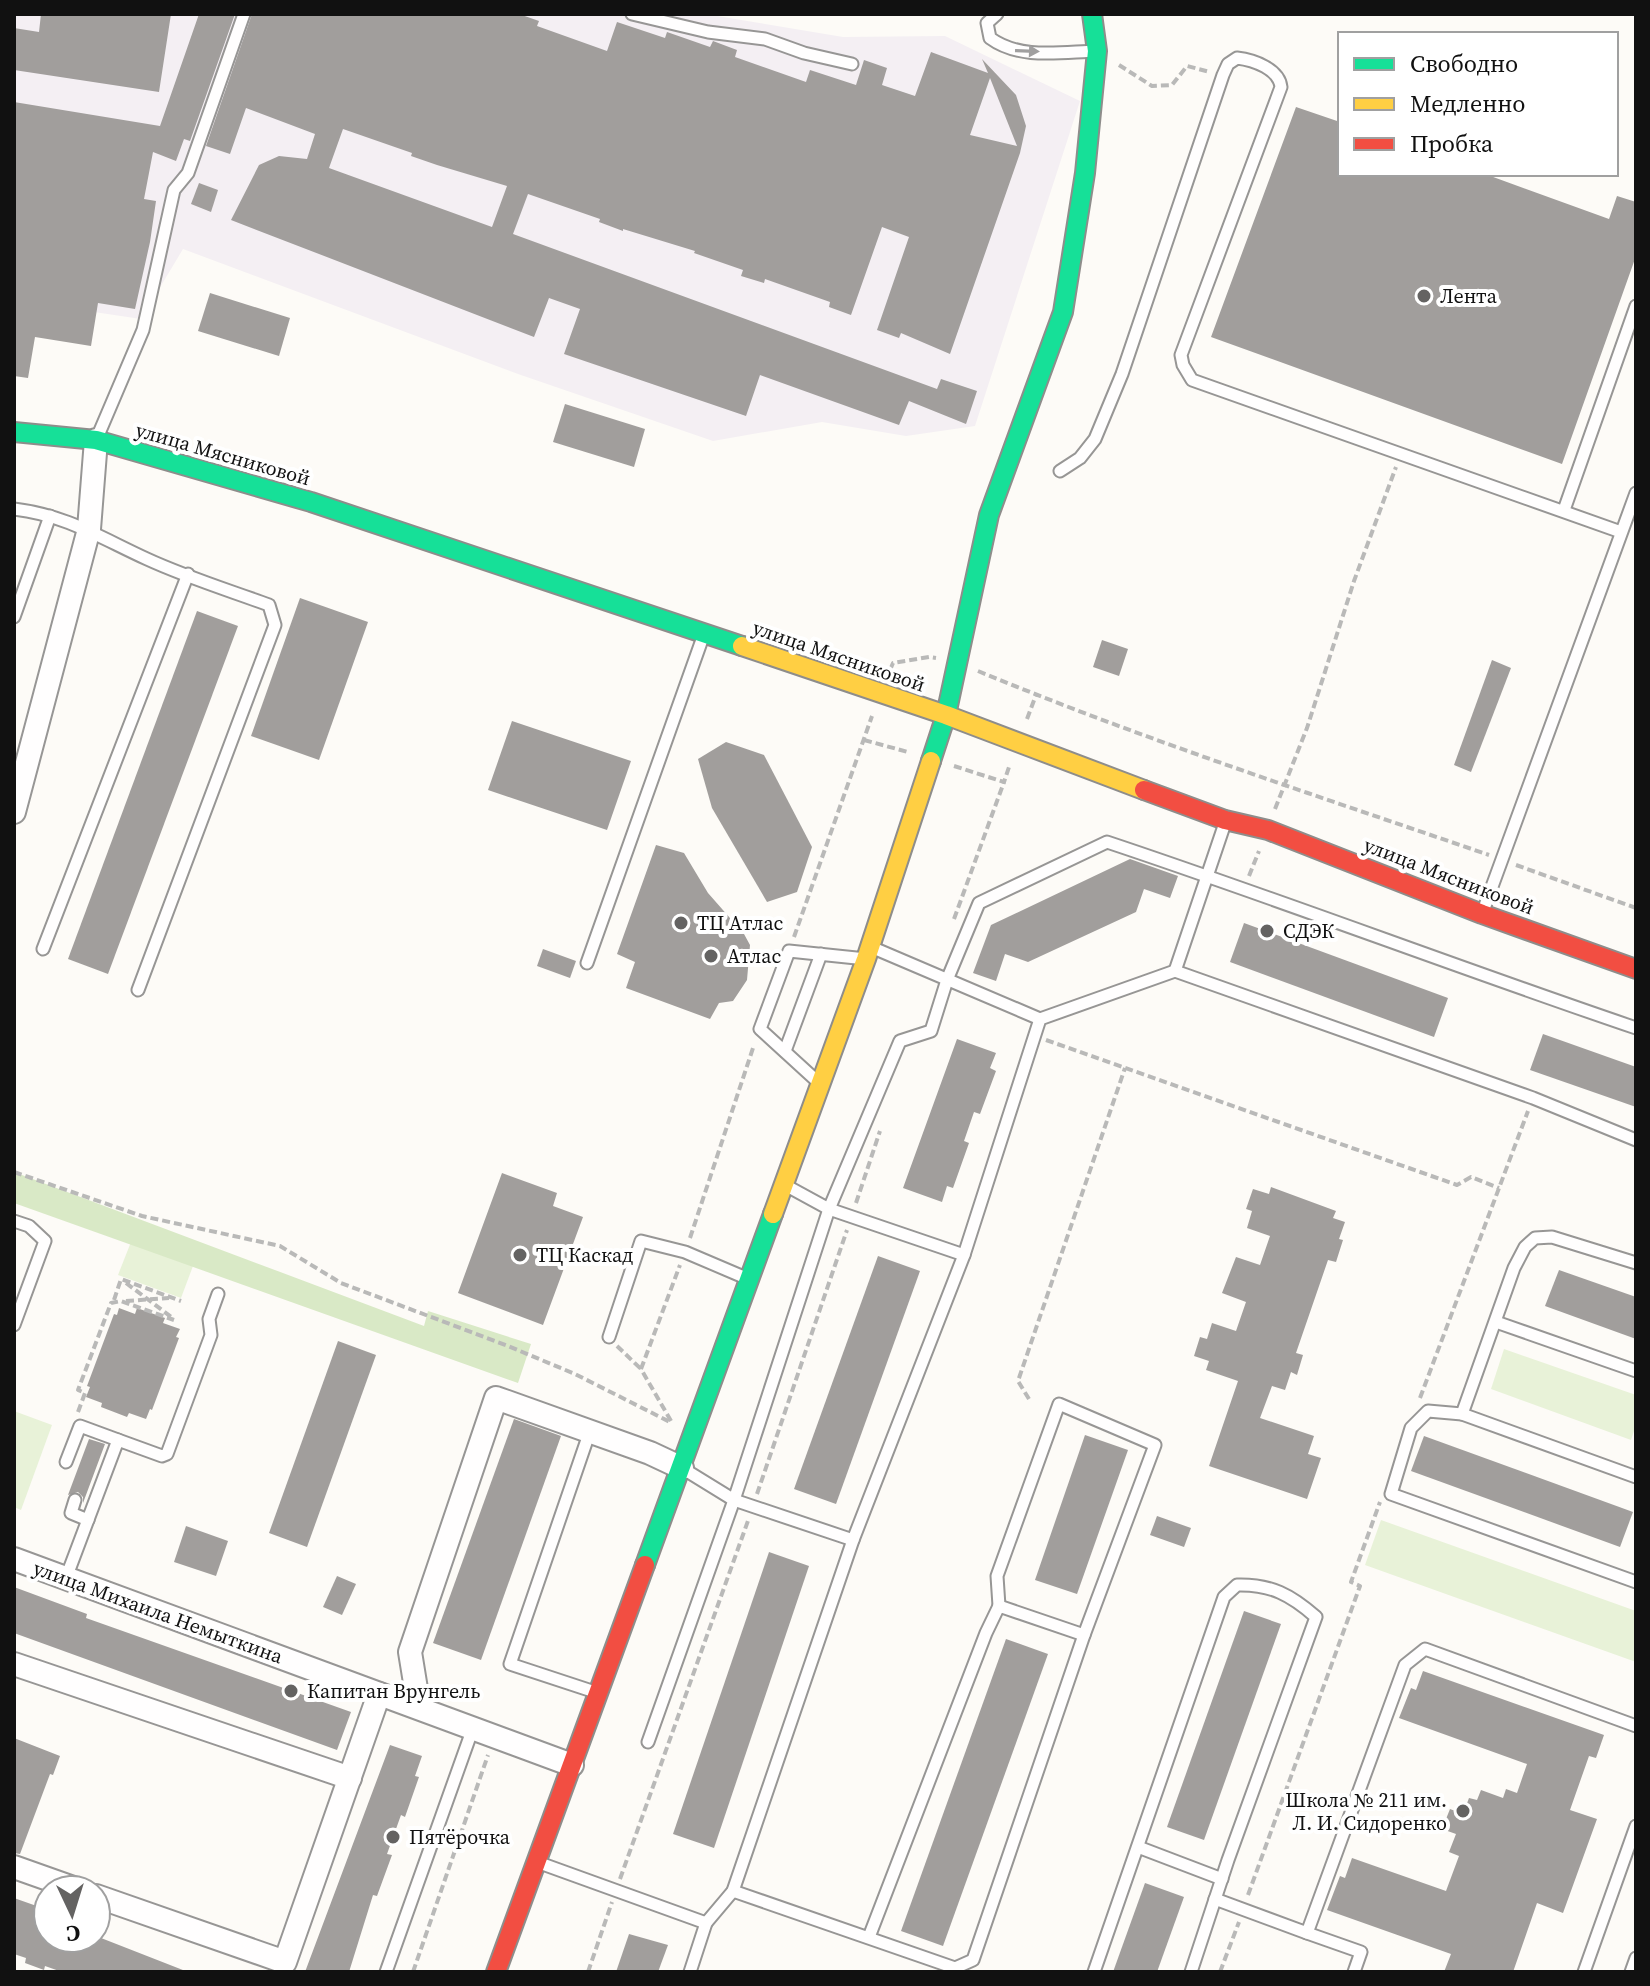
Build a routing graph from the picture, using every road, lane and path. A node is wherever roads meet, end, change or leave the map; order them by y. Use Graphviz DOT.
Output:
graph roads {
  1 [pos="244,14"];
  2 [pos="632,14"];
  3 [pos="997,14"];
  4 [pos="1092,14"];
  5 [pos="1097,51"];
  6 [pos="852,64"];
  7 [pos="1223,75"];
  8 [pos="1636,306"];
  9 [pos="14,432"];
  10 [pos="96,440"];
  11 [pos="1401,453"];
  12 [pos="1060,471"];
  13 [pos="1636,493"];
  14 [pos="14,509"];
  15 [pos="1564,510"];
  16 [pos="50,516"];
  17 [pos="89,529"];
  18 [pos="1621,532"];
  19 [pos="188,574"];
  20 [pos="15,612"];
  21 [pos="704,634"];
  22 [pos="946,715"];
  23 [pos="1289,776"];
  24 [pos="1004,782"];
  25 [pos="14,812"];
  26 [pos="1225,820"];
  27 [pos="1208,876"];
  28 [pos="1482,914"];
  29 [pos="950,930"];
  30 [pos="43,949"];
  31 [pos="868,953"];
  32 [pos="821,954"];
  33 [pos="587,963"];
  34 [pos="1636,969"];
  35 [pos="1175,971"];
  36 [pos="947,980"];
  37 [pos="138,990"];
  38 [pos="1040,1019"];
  39 [pos="1636,1028"];
  40 [pos="1035,1036"];
  41 [pos="785,1051"];
  42 [pos="1125,1068"];
  43 [pos="821,1085"];
  44 [pos="1533,1098"];
  45 [pos="882,1127"];
  46 [pos="1636,1140"];
  47 [pos="14,1172"];
  48 [pos="785,1184"];
  49 [pos="1499,1188"];
  50 [pos="829,1209"];
  51 [pos="851,1216"];
  52 [pos="14,1221"];
  53 [pos="964,1255"];
  54 [pos="1636,1263"];
  55 [pos="750,1280"];
  56 [pos="141,1288"];
  57 [pos="218,1294"];
  58 [pos="172,1298"];
  59 [pos="148,1299"];
  60 [pos="155,1299"];
  61 [pos="113,1301"];
  62 [pos="121,1301"];
  63 [pos="181,1301"];
  64 [pos="1496,1322"];
  65 [pos="14,1325"];
  66 [pos="609,1337"];
  67 [pos="641,1369"];
  68 [pos="1636,1371"];
  69 [pos="1029,1399"];
  70 [pos="1428,1411"];
  71 [pos="78,1412"];
  72 [pos="1462,1414"];
  73 [pos="673,1424"];
  74 [pos="590,1431"];
  75 [pos="118,1440"];
  76 [pos="66,1462"];
  77 [pos="682,1468"];
  78 [pos="1636,1477"];
  79 [pos="1391,1494"];
  80 [pos="75,1500"];
  81 [pos="734,1500"];
  82 [pos="753,1506"];
  83 [pos="88,1520"];
  84 [pos="853,1540"];
  85 [pos="14,1559"];
  86 [pos="66,1578"];
  87 [pos="1636,1582"];
  88 [pos="999,1606"];
  89 [pos="1084,1635"];
  90 [pos="14,1664"];
  91 [pos="597,1693"];
  92 [pos="379,1694"];
  93 [pos="417,1695"];
  94 [pos="1636,1726"];
  95 [pos="484,1732"];
  96 [pos="648,1742"];
  97 [pos="572,1765"];
  98 [pos="350,1778"];
  99 [pos="1636,1826"];
  100 [pos="1138,1847"];
  101 [pos="536,1861"];
  102 [pos="14,1867"];
  103 [pos="34,1874"];
  104 [pos="1222,1879"];
  105 [pos="733,1891"];
  106 [pos="616,1892"];
  107 [pos="1215,1899"];
  108 [pos="112,1902"];
  109 [pos="1243,1910"];
  110 [pos="706,1923"];
  111 [pos="1307,1933"];
  112 [pos="869,1937"];
  113 [pos="1636,1958"];
  114 [pos="386,1972"];
  115 [pos="413,1972"];
  116 [pos="496,1972"];
  117 [pos="588,1972"];
  118 [pos="690,1972"];
  119 [pos="1094,1972"];
  120 [pos="1191,1972"];
  121 [pos="1220,1972"];
  122 [pos="1354,1972"];
  123 [pos="1584,1972"];
  124 [pos="1631,1972"];
  1 -- 10 [label="lane"];
  2 -- 6 [label="lane"];
  3 -- 5 [label="lane, one-way"];
  4 -- 5 [label="street"];
  5 -- 7 [label="path"];
  5 -- 22 [label="street"];
  7 -- 11 [label="lane"];
  7 -- 12 [label="lane"];
  8 -- 15 [label="lane"];
  9 -- 10 [label="street, улица Мясниковой"];
  10 -- 17 [label="street"];
  10 -- 21 [label="street, улица Мясниковой"];
  11 -- 15 [label="lane"];
  11 -- 23 [label="path"];
  13 -- 18 [label="lane"];
  14 -- 16 [label="lane"];
  15 -- 18 [label="lane"];
  16 -- 17 [label="lane"];
  16 -- 20 [label="lane"];
  17 -- 19 [label="lane"];
  17 -- 25 [label="street"];
  18 -- 28 [label="lane"];
  19 -- 30 [label="lane"];
  19 -- 37 [label="lane"];
  21 -- 22 [label="street, улица Мясниковой"];
  21 -- 33 [label="lane"];
  22 -- 26 [label="street, улица Мясниковой"];
  22 -- 31 [label="street"];
  24 -- 29 [label="path"];
  26 -- 27 [label="lane"];
  26 -- 28 [label="street, улица Мясниковой"];
  27 -- 35 [label="lane"];
  27 -- 36 [label="lane"];
  27 -- 39 [label="lane"];
  28 -- 34 [label="street, улица Мясниковой"];
  31 -- 32 [label="lane"];
  31 -- 36 [label="lane"];
  31 -- 43 [label="street"];
  32 -- 41 [label="lane"];
  32 -- 41 [label="lane"];
  35 -- 38 [label="lane"];
  35 -- 44 [label="lane"];
  36 -- 38 [label="lane"];
  36 -- 50 [label="lane"];
  38 -- 40 [label="lane"];
  40 -- 42 [label="path"];
  40 -- 53 [label="lane"];
  41 -- 43 [label="lane"];
  42 -- 49 [label="path"];
  42 -- 69 [label="path"];
  43 -- 48 [label="street"];
  44 -- 46 [label="lane"];
  44 -- 49 [label="path"];
  45 -- 51 [label="path"];
  47 -- 73 [label="path"];
  48 -- 50 [label="lane"];
  48 -- 55 [label="street"];
  49 -- 70 [label="path"];
  50 -- 51 [label="lane"];
  50 -- 81 [label="lane"];
  51 -- 53 [label="lane"];
  51 -- 82 [label="path"];
  52 -- 65 [label="lane"];
  53 -- 84 [label="lane"];
  54 -- 64 [label="lane"];
  55 -- 66 [label="lane"];
  55 -- 77 [label="street"];
  56 -- 58 [label="path"];
  56 -- 59 [label="path"];
  56 -- 60 [label="path"];
  56 -- 61 [label="path"];
  57 -- 75 [label="lane"];
  58 -- 60 [label="path"];
  58 -- 63 [label="path"];
  59 -- 60 [label="path"];
  59 -- 62 [label="path"];
  59 -- 62 [label="path"];
  61 -- 62 [label="path"];
  61 -- 71 [label="path"];
  64 -- 68 [label="lane"];
  64 -- 72 [label="lane"];
  66 -- 67 [label="path"];
  70 -- 72 [label="lane"];
  70 -- 79 [label="lane"];
  72 -- 78 [label="lane"];
  74 -- 77 [label="street"];
  74 -- 91 [label="lane"];
  74 -- 93 [label="street"];
  75 -- 76 [label="lane"];
  75 -- 83 [label="lane"];
  77 -- 81 [label="lane"];
  77 -- 91 [label="street"];
  79 -- 87 [label="lane"];
  79 -- 109 [label="path"];
  80 -- 83 [label="lane"];
  81 -- 82 [label="lane"];
  81 -- 96 [label="lane"];
  82 -- 84 [label="lane"];
  82 -- 106 [label="path"];
  83 -- 86 [label="lane"];
  84 -- 105 [label="lane"];
  85 -- 86 [label="street, улица Михаила Немыткина"];
  86 -- 92 [label="street, улица Михаила Немыткина"];
  88 -- 89 [label="lane"];
  88 -- 89 [label="lane"];
  88 -- 112 [label="lane"];
  89 -- 112 [label="lane"];
  90 -- 98 [label="street"];
  91 -- 97 [label="street"];
  92 -- 95 [label="street, улица Михаила Немыткина"];
  92 -- 98 [label="street"];
  94 -- 111 [label="lane"];
  95 -- 97 [label="street, улица Михаила Немыткина"];
  95 -- 114 [label="lane"];
  95 -- 115 [label="path"];
  97 -- 101 [label="street"];
  98 -- 108 [label="street"];
  99 -- 123 [label="lane"];
  100 -- 104 [label="lane"];
  100 -- 104 [label="lane"];
  100 -- 119 [label="lane"];
  101 -- 106 [label="lane"];
  101 -- 116 [label="street"];
  102 -- 103 [label="street"];
  104 -- 107 [label="lane"];
  105 -- 110 [label="lane"];
  105 -- 112 [label="lane"];
  106 -- 110 [label="lane"];
  106 -- 117 [label="path"];
  107 -- 109 [label="lane"];
  107 -- 120 [label="lane"];
  109 -- 111 [label="lane"];
  109 -- 121 [label="path"];
  110 -- 118 [label="lane"];
  111 -- 122 [label="lane"];
  113 -- 124 [label="lane"];
}
